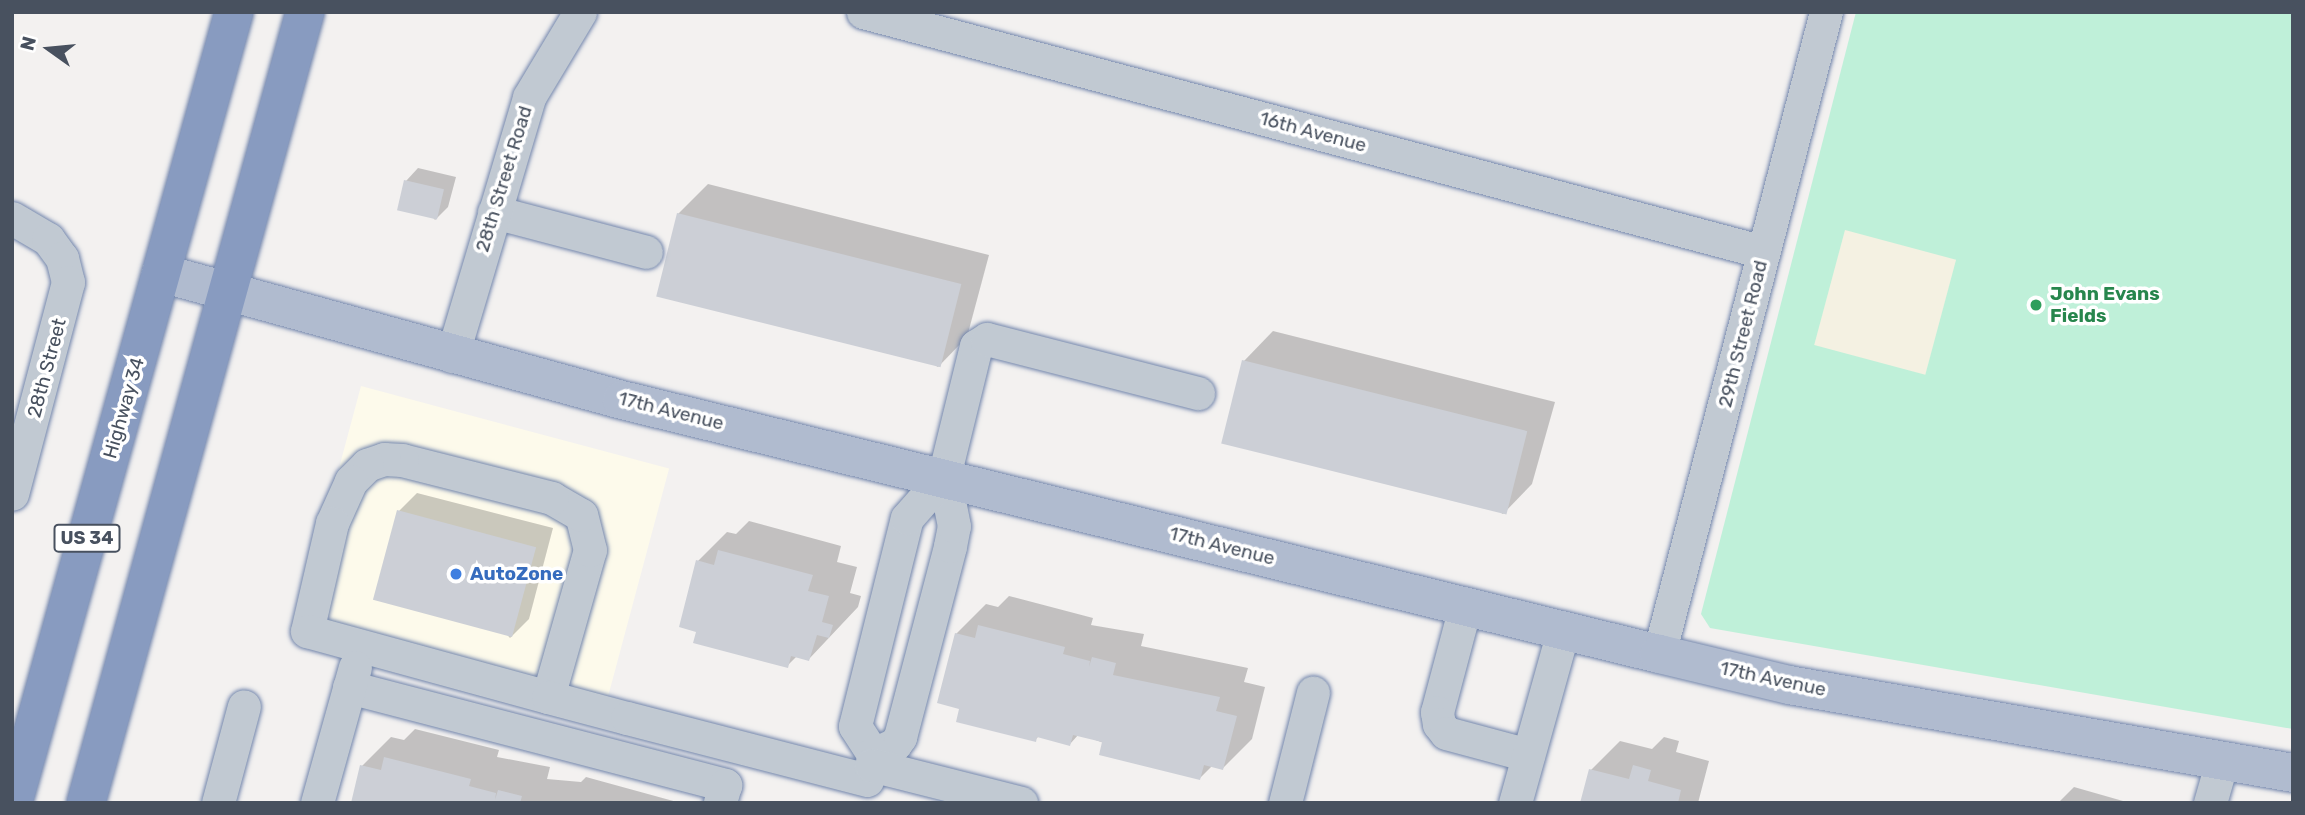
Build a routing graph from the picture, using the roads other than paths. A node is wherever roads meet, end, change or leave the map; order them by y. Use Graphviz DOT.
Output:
graph roads {
  1 [pos="234,12"];
  2 [pos="305,12"];
  3 [pos="580,12"];
  4 [pos="863,12"];
  5 [pos="1826,12"];
  6 [pos="495,212"];
  7 [pos="12,218"];
  8 [pos="646,252"];
  9 [pos="1764,252"];
  10 [pos="161,274"];
  11 [pos="230,293"];
  12 [pos="452,356"];
  13 [pos="1198,393"];
  14 [pos="944,476"];
  15 [pos="12,494"];
  16 [pos="1465,607"];
  17 [pos="1563,632"];
  18 [pos="360,646"];
  19 [pos="1659,654"];
  20 [pos="349,687"];
  21 [pos="1313,692"];
  22 [pos="548,696"];
  23 [pos="244,706"];
  24 [pos="1528,755"];
  25 [pos="2222,761"];
  26 [pos="2293,773"];
  27 [pos="868,775"];
  28 [pos="13,803"];
  29 [pos="86,803"];
  30 [pos="218,803"];
  31 [pos="317,803"];
  32 [pos="720,803"];
  33 [pos="1021,803"];
  34 [pos="1285,803"];
  35 [pos="1515,803"];
  36 [pos="2210,803"];
  1 -- 10 [label="highway, Highway 34 / US 34"];
  2 -- 11 [label="highway"];
  3 -- 6 [label="street, 28th Street Road"];
  4 -- 9 [label="street, 16th Avenue"];
  5 -- 9 [label="street, 29th Street Road"];
  6 -- 8 [label="street"];
  6 -- 12 [label="street, 28th Street Road"];
  7 -- 15 [label="street, 28th Street"];
  9 -- 19 [label="street, 29th Street Road"];
  10 -- 11 [label="main road, 17th Avenue"];
  10 -- 28 [label="highway, Highway 34 / US 34"];
  11 -- 12 [label="main road, 17th Avenue"];
  11 -- 29 [label="highway"];
  12 -- 14 [label="main road, 17th Avenue"];
  13 -- 14 [label="street"];
  14 -- 16 [label="main road, 17th Avenue"];
  14 -- 27 [label="street"];
  14 -- 27 [label="street"];
  16 -- 17 [label="main road, 17th Avenue"];
  16 -- 24 [label="street"];
  17 -- 19 [label="main road, 17th Avenue"];
  17 -- 24 [label="street"];
  18 -- 20 [label="street"];
  18 -- 22 [label="street"];
  18 -- 22 [label="street"];
  19 -- 25 [label="main road, 17th Avenue"];
  20 -- 31 [label="street"];
  20 -- 32 [label="street"];
  21 -- 34 [label="street"];
  22 -- 27 [label="street"];
  23 -- 30 [label="street"];
  24 -- 35 [label="street"];
  25 -- 26 [label="main road, 17th Avenue"];
  25 -- 36 [label="street"];
  27 -- 33 [label="street"];
}
